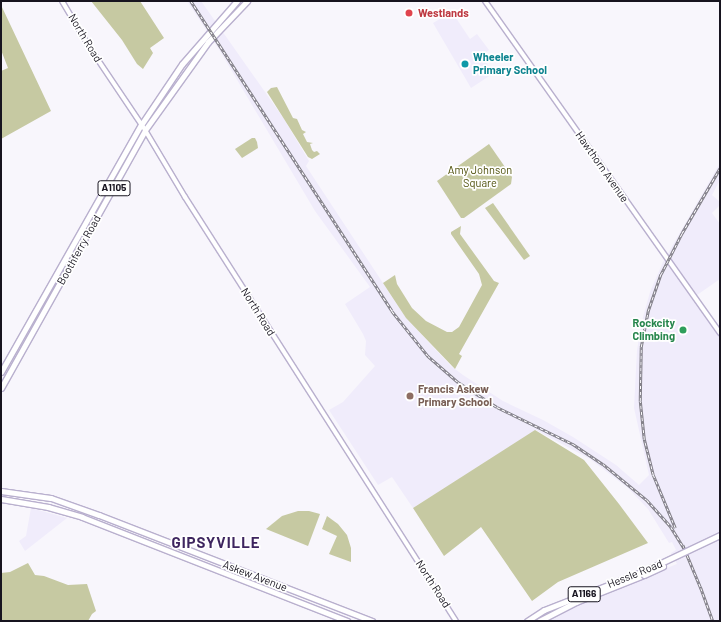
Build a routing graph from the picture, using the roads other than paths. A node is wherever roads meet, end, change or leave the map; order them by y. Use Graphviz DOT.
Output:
graph roads {
  1 [pos="62,1"];
  2 [pos="237,1"];
  3 [pos="247,1"];
  4 [pos="485,1"];
  5 [pos="141,125"];
  6 [pos="145,130"];
  7 [pos="720,333"];
  8 [pos="1,372"];
  9 [pos="1,388"];
  10 [pos="1,491"];
  11 [pos="1,499"];
  12 [pos="720,535"];
  13 [pos="720,539"];
  14 [pos="178,546"];
  15 [pos="175,554"];
  16 [pos="644,573"];
  17 [pos="347,621"];
  18 [pos="372,621"];
  19 [pos="456,621"];
  20 [pos="527,621"];
  21 [pos="540,621"];
  1 -- 5 [label="street, North Road"];
  2 -- 5 [label="main road, Boothferry Road / A1105"];
  3 -- 6 [label="main road, Boothferry Road / A1105"];
  4 -- 7 [label="street, Hawthorn Avenue"];
  5 -- 6 [label="street, North Road"];
  5 -- 8 [label="main road, Boothferry Road / A1105"];
  6 -- 9 [label="main road, Boothferry Road / A1105"];
  6 -- 19 [label="street, North Road"];
  10 -- 14 [label="main road, Askew Avenue"];
  11 -- 15 [label="main road, Askew Avenue"];
  12 -- 16 [label="main road, Hessle Road / A1166, bridge"];
  13 -- 16 [label="main road, Hessle Road / A1166, bridge"];
  14 -- 15 [label="main road"];
  14 -- 18 [label="main road, Askew Avenue"];
  15 -- 17 [label="main road, Askew Avenue"];
  16 -- 20 [label="main road, Hessle Road / A1166"];
  16 -- 21 [label="main road, Hessle Road / A1166"];
}
